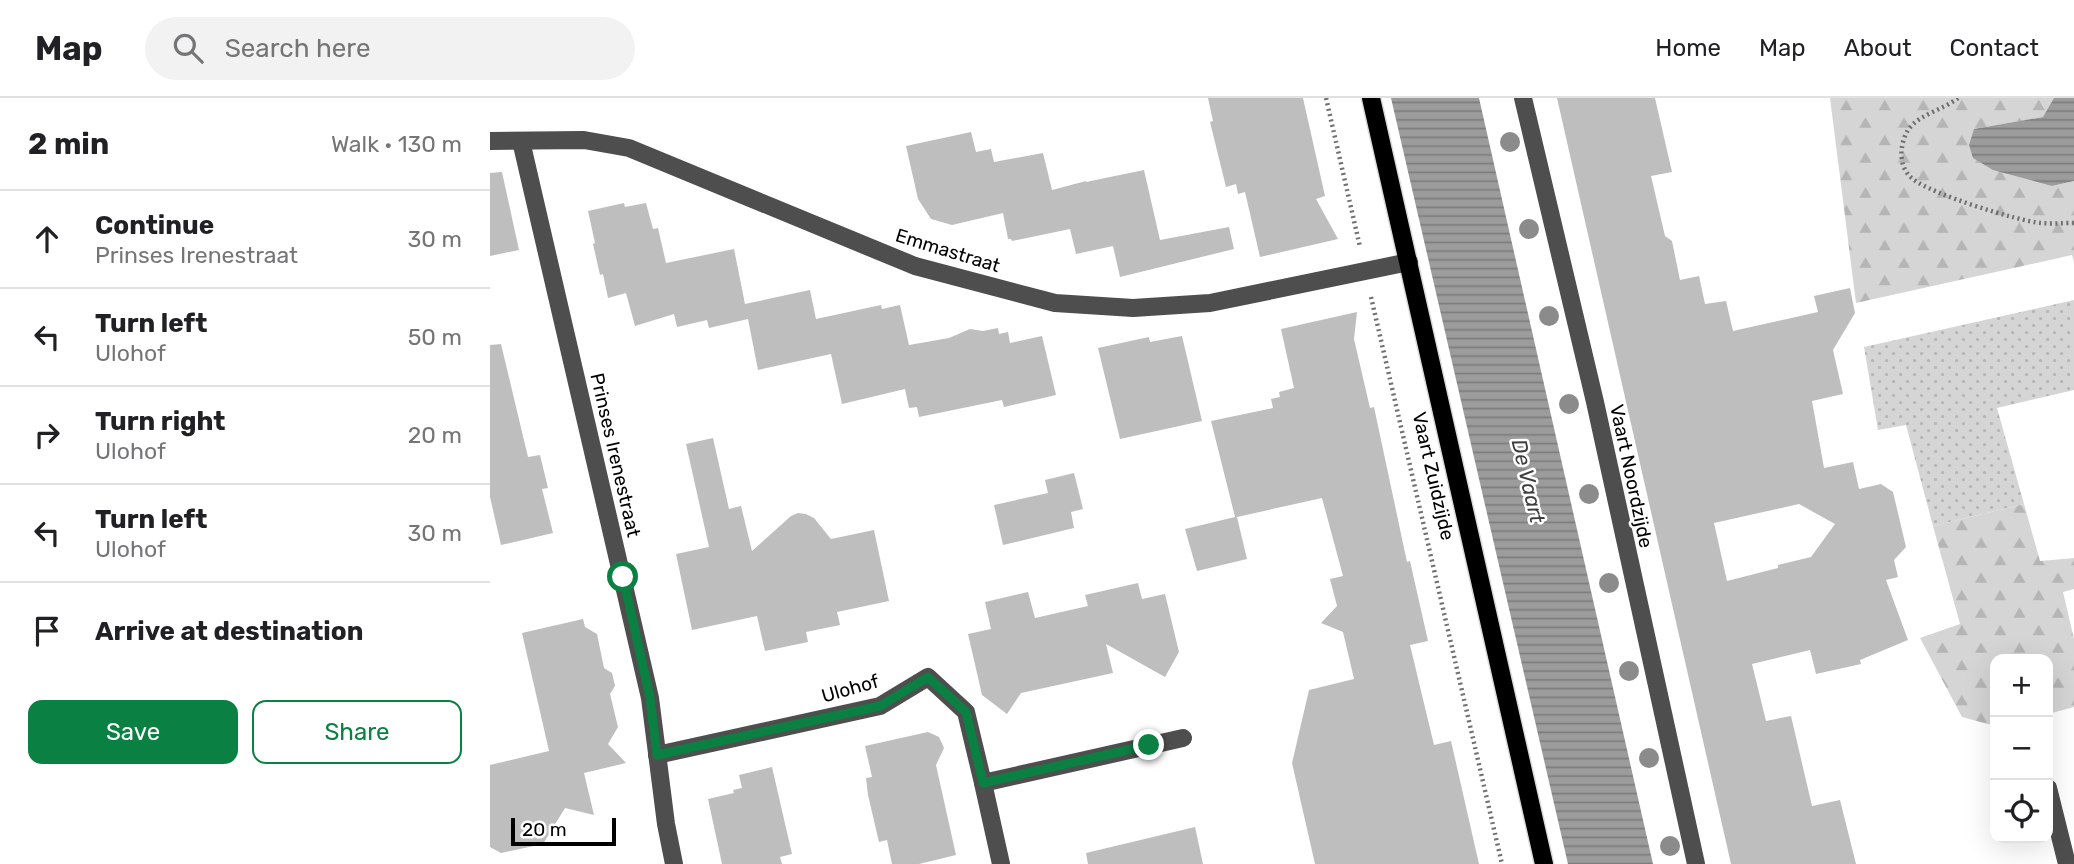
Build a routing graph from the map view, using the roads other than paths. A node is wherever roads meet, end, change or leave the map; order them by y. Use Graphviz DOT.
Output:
graph roads {
  1 [pos="1371,98"];
  2 [pos="1523,98"];
  3 [pos="490,141"];
  4 [pos="521,141"];
  5 [pos="1409,262"];
  6 [pos="1183,738"];
  7 [pos="657,755"];
  8 [pos="983,783"];
  9 [pos="2053,808"];
  10 [pos="674,864"];
  11 [pos="1001,864"];
  12 [pos="1544,864"];
  13 [pos="1696,864"];
  14 [pos="2067,864"];
  1 -- 5 [label="main road, Vaart Zuidzijde"];
  2 -- 13 [label="street, Vaart Noordzijde"];
  3 -- 4 [label="street, Emmastraat"];
  4 -- 5 [label="street, Emmastraat"];
  4 -- 7 [label="street, Prinses Irenestraat"];
  5 -- 12 [label="main road, Vaart Zuidzijde"];
  6 -- 8 [label="street"];
  7 -- 8 [label="street, Ulohof"];
  7 -- 10 [label="street, Prinses Irenestraat"];
  8 -- 11 [label="street, Ulohof"];
  9 -- 14 [label="street"];
}
